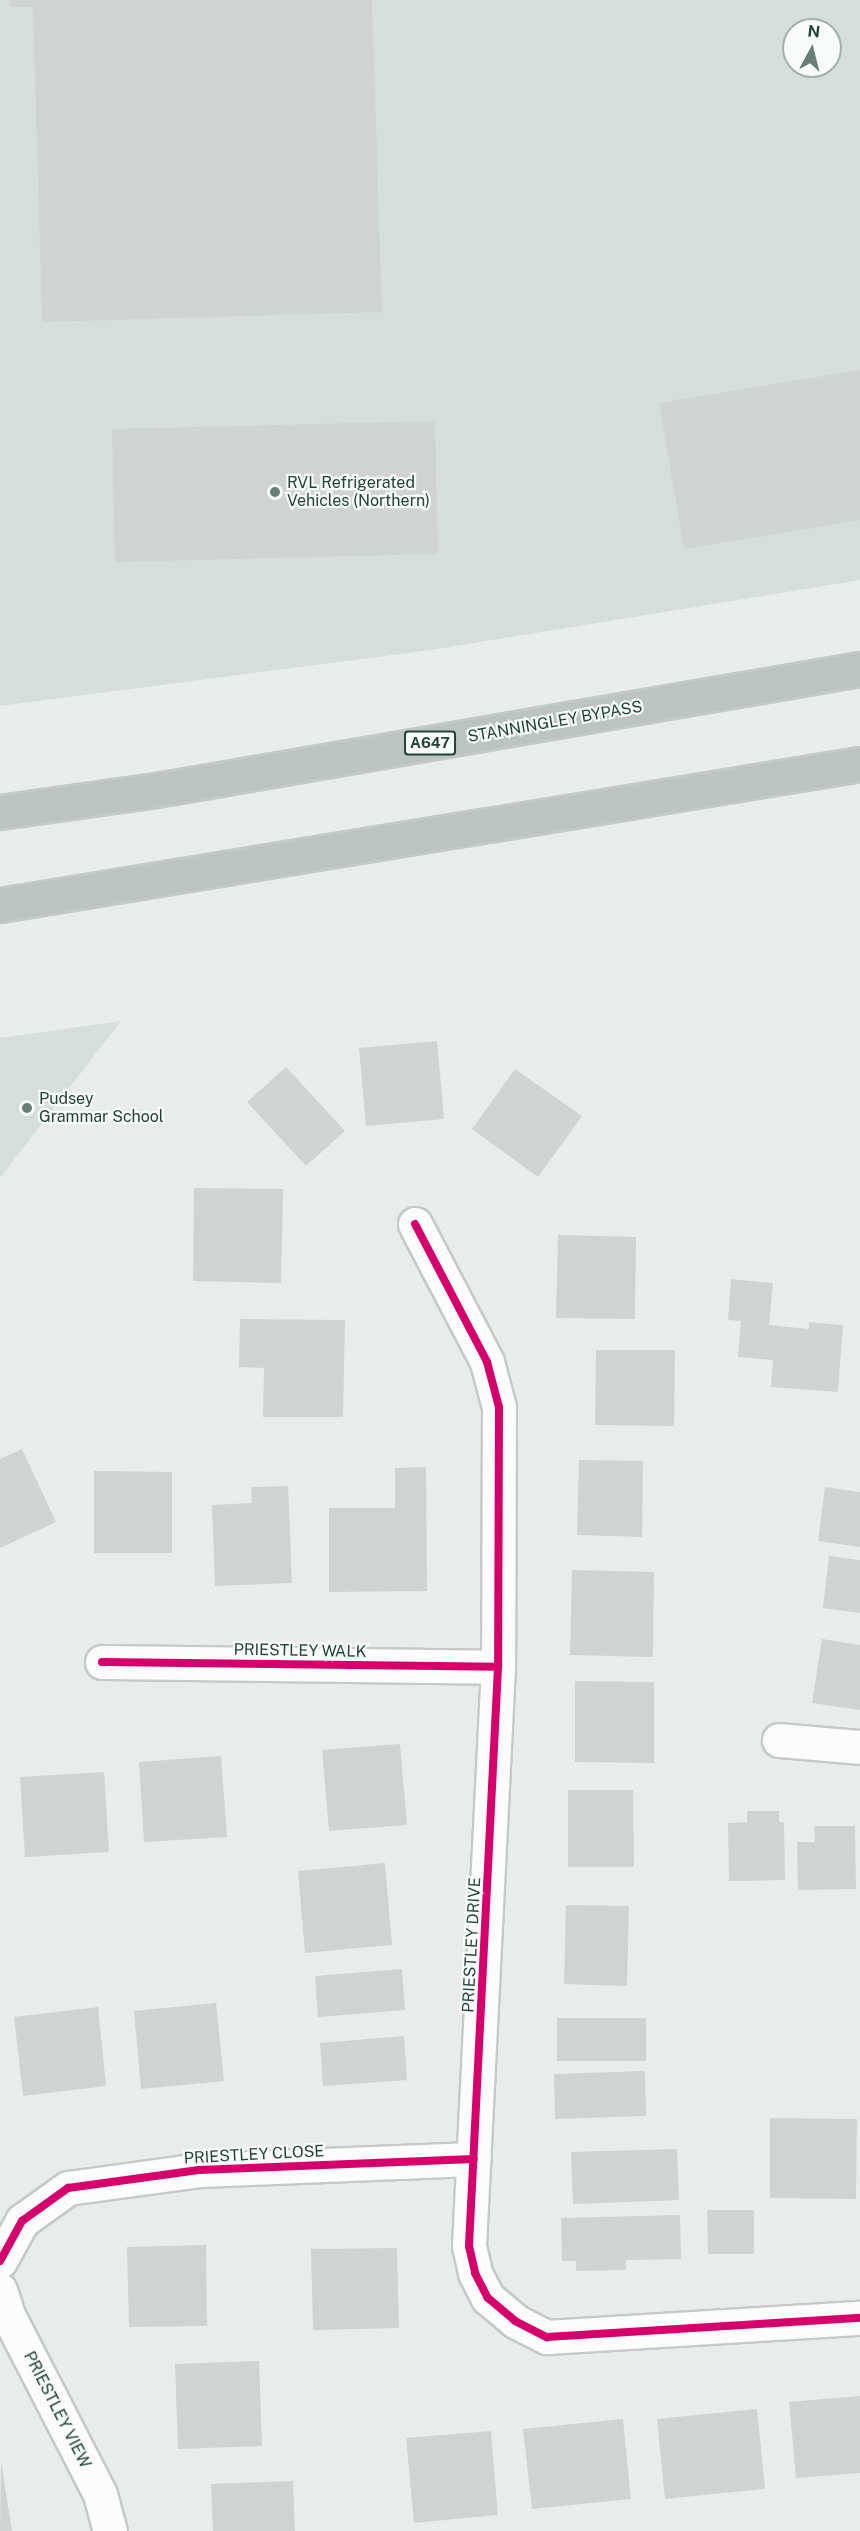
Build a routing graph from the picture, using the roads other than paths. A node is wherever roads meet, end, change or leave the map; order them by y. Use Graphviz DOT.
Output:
graph roads {
  1 [pos="860,669"];
  2 [pos="860,764"];
  3 [pos="0,812"];
  4 [pos="0,905"];
  5 [pos="415,1224"];
  6 [pos="102,1662"];
  7 [pos="498,1667"];
  8 [pos="779,1740"];
  9 [pos="860,1747"];
  10 [pos="474,2159"];
  11 [pos="0,2261"];
  12 [pos="0,2290"];
  13 [pos="860,2318"];
  14 [pos="111,2531"];
  1 -- 3 [label="highway, STANNINGLEY BYPASS / A647"];
  2 -- 4 [label="highway"];
  5 -- 7 [label="street, PRIESTLEY DRIVE"];
  6 -- 7 [label="street, PRIESTLEY WALK"];
  7 -- 10 [label="street, PRIESTLEY DRIVE"];
  8 -- 9 [label="street"];
  10 -- 11 [label="street, PRIESTLEY CLOSE"];
  10 -- 13 [label="street, PRIESTLEY DRIVE"];
  12 -- 14 [label="street, PRIESTLEY VIEW"];
}
